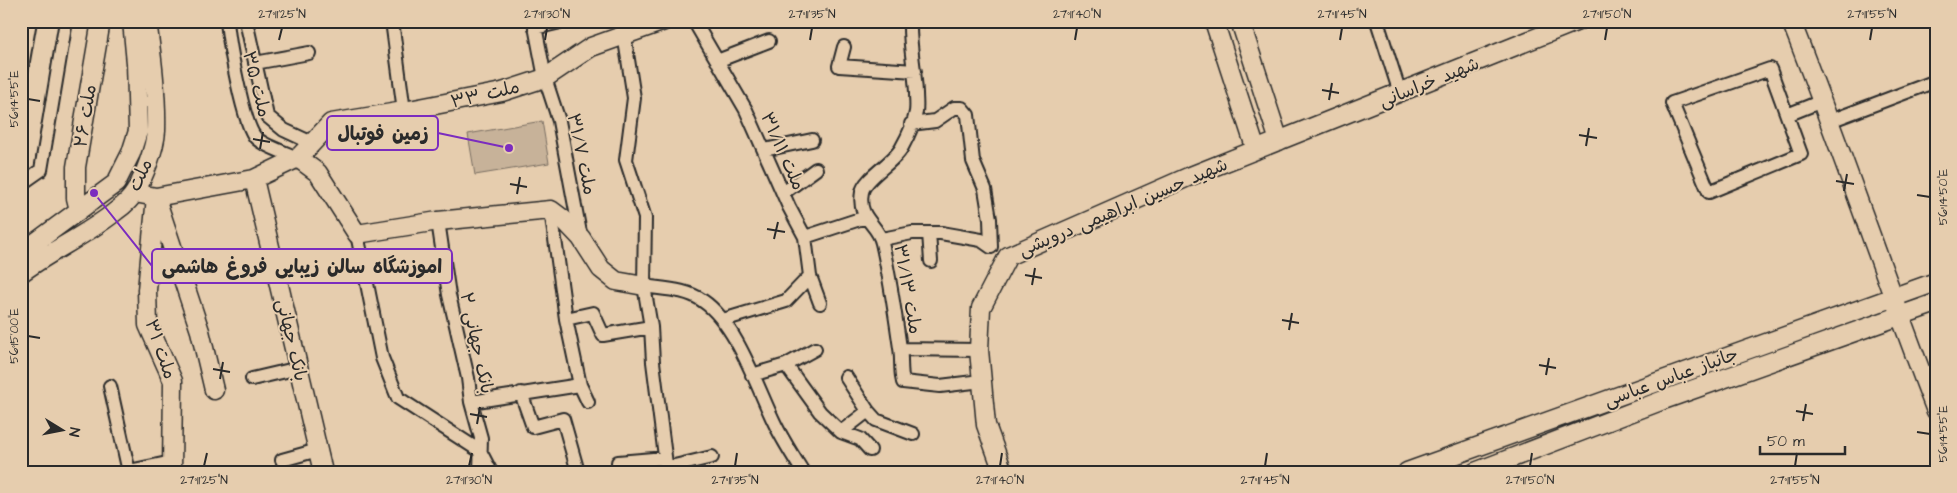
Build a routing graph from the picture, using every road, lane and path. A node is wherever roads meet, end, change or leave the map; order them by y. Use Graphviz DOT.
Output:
graph roads {
  1 [pos="30,21"];
  2 [pos="66,21"];
  3 [pos="101,21"];
  4 [pos="132,21"];
  5 [pos="147,21"];
  6 [pos="227,21"];
  7 [pos="246,21"];
  8 [pos="392,21"];
  9 [pos="565,21"];
  10 [pos="694,21"];
  11 [pos="910,21"];
  12 [pos="1214,21"];
  13 [pos="1240,21"];
  14 [pos="1377,21"];
  15 [pos="1578,21"];
  16 [pos="1791,21"];
  17 [pos="657,22"];
  18 [pos="535,25"];
  19 [pos="623,28"];
  20 [pos="769,41"];
  21 [pos="844,47"];
  22 [pos="309,53"];
  23 [pos="717,61"];
  24 [pos="255,63"];
  25 [pos="915,71"];
  26 [pos="21,72"];
  27 [pos="545,78"];
  28 [pos="1936,81"];
  29 [pos="1400,93"];
  30 [pos="1822,100"];
  31 [pos="404,112"];
  32 [pos="1787,115"];
  33 [pos="1830,121"];
  34 [pos="911,124"];
  35 [pos="812,140"];
  36 [pos="1279,141"];
  37 [pos="312,143"];
  38 [pos="764,150"];
  39 [pos="1256,150"];
  40 [pos="298,158"];
  41 [pos="816,170"];
  42 [pos="254,179"];
  43 [pos="21,184"];
  44 [pos="135,193"];
  45 [pos="783,193"];
  46 [pos="156,196"];
  47 [pos="79,210"];
  48 [pos="551,210"];
  49 [pos="866,217"];
  50 [pos="438,221"];
  51 [pos="929,233"];
  52 [pos="358,234"];
  53 [pos="805,237"];
  54 [pos="581,238"];
  55 [pos="882,239"];
  56 [pos="42,248"];
  57 [pos="21,253"];
  58 [pos="931,261"];
  59 [pos="21,273"];
  60 [pos="810,276"];
  61 [pos="1936,282"];
  62 [pos="644,286"];
  63 [pos="1893,298"];
  64 [pos="820,303"];
  65 [pos="1936,303"];
  66 [pos="1899,316"];
  67 [pos="566,319"];
  68 [pos="723,320"];
  69 [pos="651,327"];
  70 [pos="815,349"];
  71 [pos="901,349"];
  72 [pos="979,350"];
  73 [pos="786,365"];
  74 [pos="299,368"];
  75 [pos="752,375"];
  76 [pos="846,377"];
  77 [pos="252,379"];
  78 [pos="982,381"];
  79 [pos="580,385"];
  80 [pos="110,386"];
  81 [pos="214,390"];
  82 [pos="521,394"];
  83 [pos="471,402"];
  84 [pos="588,402"];
  85 [pos="868,411"];
  86 [pos="1936,411"];
  87 [pos="841,432"];
  88 [pos="913,434"];
  89 [pos="1486,443"];
  90 [pos="318,450"];
  91 [pos="870,450"];
  92 [pos="480,451"];
  93 [pos="712,457"];
  94 [pos="282,460"];
  95 [pos="1494,464"];
  96 [pos="666,466"];
  97 [pos="172,467"];
  98 [pos="129,471"];
  99 [pos="323,472"];
  100 [pos="480,472"];
  101 [pos="492,472"];
  102 [pos="578,472"];
  103 [pos="618,472"];
  104 [pos="803,472"];
  105 [pos="1003,472"];
  106 [pos="1407,472"];
  107 [pos="1475,472"];
  1 -- 26 [label="street"];
  2 -- 43 [label="street"];
  3 -- 47 [label="street, ملت ۲۶"];
  4 -- 47 [label="street, ملت"];
  5 -- 44 [label="street, ملت"];
  6 -- 40 [label="street, ملت ۳۵"];
  7 -- 24 [label="street"];
  8 -- 31 [label="street"];
  9 -- 18 [label="street"];
  10 -- 23 [label="street, ملت ۳۱/۱۱"];
  11 -- 25 [label="street, ملت ۳۱/۱۳"];
  12 -- 39 [label="street"];
  13 -- 36 [label="street"];
  14 -- 29 [label="street"];
  15 -- 29 [label="street, شهید خراسانی"];
  16 -- 30 [label="street"];
  17 -- 19 [label="street, ملت ۳۳"];
  18 -- 27 [label="street, ملت ۳۱/۷"];
  19 -- 27 [label="street, ملت ۳۳"];
  19 -- 62 [label="street"];
  20 -- 23 [label="street"];
  21 -- 25 [label="street"];
  22 -- 24 [label="street"];
  23 -- 38 [label="street, ملت ۳۱/۱۱"];
  24 -- 37 [label="street"];
  25 -- 34 [label="street, ملت ۳۱/۱۳"];
  27 -- 31 [label="street, ملت ۳۳"];
  27 -- 54 [label="street, ملت ۳۱/۷"];
  28 -- 33 [label="street"];
  29 -- 36 [label="street, شهید خراسانی"];
  30 -- 32 [label="street"];
  30 -- 33 [label="street"];
  31 -- 37 [label="street, ملت ۳۳"];
  32 -- 32 [label="street"];
  33 -- 63 [label="street"];
  34 -- 49 [label="street, ملت ۳۱/۱۳"];
  34 -- 51 [label="street"];
  35 -- 38 [label="street"];
  36 -- 39 [label="street, شهید حسین ابراهیمی درویشی"];
  37 -- 40 [label="street, ملت ۳۳"];
  38 -- 45 [label="street, ملت ۳۱/۱۱"];
  39 -- 72 [label="street, شهید حسین ابراهیمی درویشی"];
  40 -- 42 [label="street, ملت ۳۳"];
  40 -- 52 [label="street"];
  41 -- 45 [label="street"];
  42 -- 46 [label="street, ملت ۳۳"];
  42 -- 74 [label="street, بانک جهانی"];
  44 -- 46 [label="street, ملت ۳۳"];
  44 -- 56 [label="street, ملت"];
  45 -- 53 [label="street, ملت ۳۱/۱۱"];
  46 -- 81 [label="street"];
  46 -- 97 [label="street, ملت ۳۱"];
  47 -- 56 [label="street, ملت"];
  48 -- 50 [label="street"];
  48 -- 54 [label="street"];
  48 -- 67 [label="street"];
  49 -- 53 [label="street"];
  49 -- 55 [label="street, ملت ۳۱/۱۳"];
  50 -- 52 [label="street"];
  50 -- 83 [label="street, بانک جهانی ۲"];
  51 -- 55 [label="street"];
  51 -- 58 [label="street"];
  52 -- 92 [label="street"];
  53 -- 60 [label="street, ملت ۳۱/۱۱"];
  54 -- 62 [label="street"];
  55 -- 71 [label="street, ملت ۳۱/۱۳"];
  56 -- 57 [label="street, ملت"];
  56 -- 59 [label="street, ملت"];
  60 -- 64 [label="street, ملت ۳۱/۱۱"];
  60 -- 68 [label="street"];
  61 -- 63 [label="street, جانباز عباس عباسی"];
  62 -- 68 [label="street"];
  62 -- 69 [label="street"];
  63 -- 66 [label="street"];
  63 -- 89 [label="street, جانباز عباس عباسی"];
  65 -- 66 [label="street, جانباز عباس عباسی"];
  66 -- 86 [label="street"];
  66 -- 95 [label="street, جانباز عباس عباسی"];
  67 -- 69 [label="street"];
  67 -- 79 [label="street"];
  68 -- 75 [label="street"];
  69 -- 96 [label="street"];
  70 -- 73 [label="street"];
  71 -- 72 [label="street"];
  71 -- 78 [label="street, ملت ۳۱/۱۳"];
  72 -- 78 [label="street, شهید حسین ابراهیمی درویشی"];
  73 -- 75 [label="street"];
  73 -- 87 [label="street"];
  74 -- 77 [label="street"];
  74 -- 90 [label="street, بانک جهانی"];
  75 -- 104 [label="street"];
  76 -- 85 [label="street"];
  78 -- 105 [label="street, شهید حسین ابراهیمی درویشی"];
  79 -- 82 [label="street"];
  79 -- 84 [label="street"];
  80 -- 98 [label="street"];
  82 -- 83 [label="street"];
  82 -- 102 [label="street"];
  83 -- 92 [label="street, بانک جهانی ۲"];
  85 -- 87 [label="street"];
  85 -- 88 [label="street"];
  87 -- 91 [label="street"];
  89 -- 95 [label="street"];
  89 -- 106 [label="street, جانباز عباس عباسی"];
  90 -- 94 [label="street"];
  90 -- 99 [label="street, بانک جهانی"];
  92 -- 100 [label="street, بانک جهانی ۲"];
  92 -- 101 [label="street"];
  93 -- 96 [label="street"];
  95 -- 107 [label="street, جانباز عباس عباسی"];
  96 -- 103 [label="street"];
  97 -- 98 [label="street"];
}
